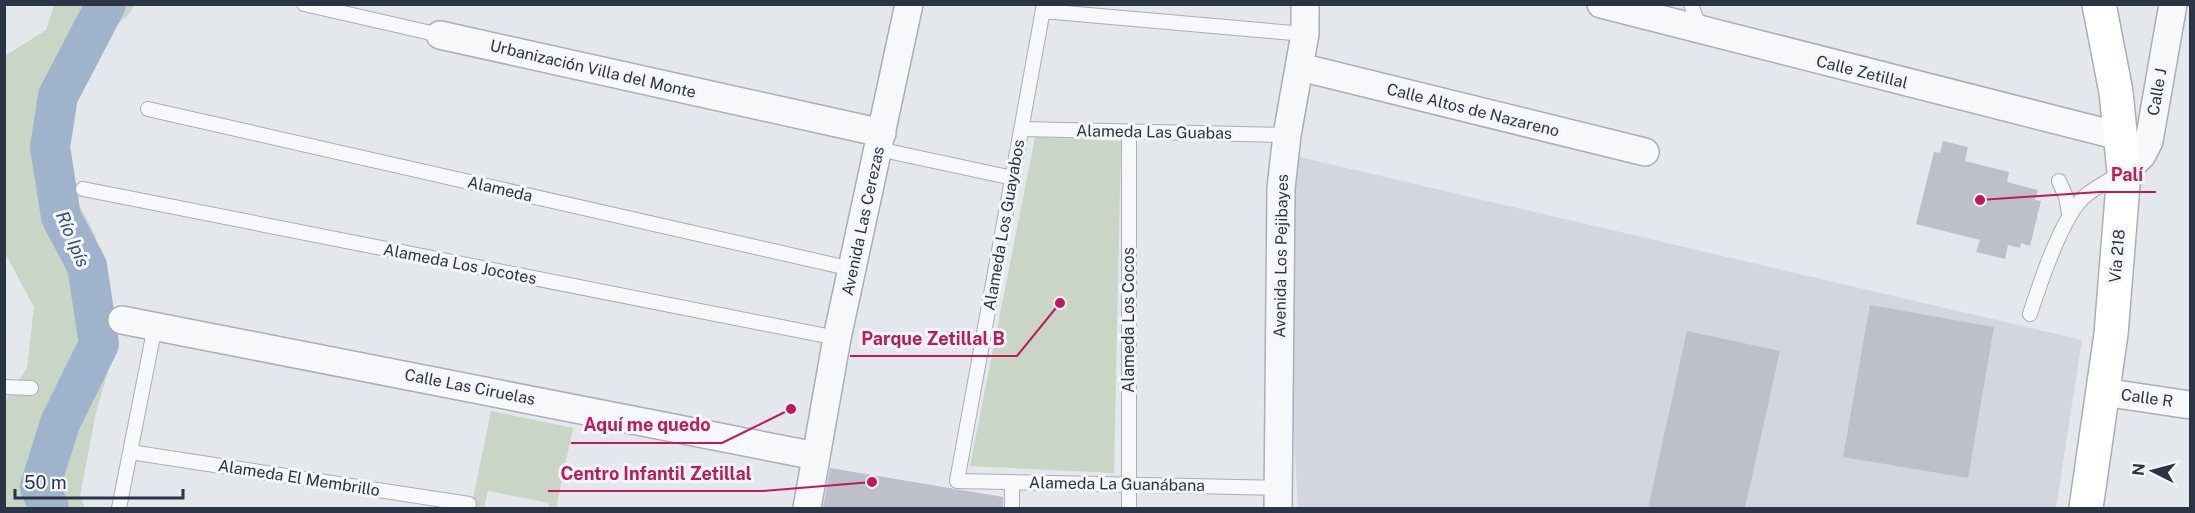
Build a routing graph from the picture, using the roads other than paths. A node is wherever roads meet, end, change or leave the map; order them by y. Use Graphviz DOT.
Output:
graph roads {
  1 [pos="304,4"];
  2 [pos="909,4"];
  3 [pos="1305,4"];
  4 [pos="1601,4"];
  5 [pos="1691,4"];
  6 [pos="2099,4"];
  7 [pos="2173,4"];
  8 [pos="1043,8"];
  9 [pos="1701,31"];
  10 [pos="1305,34"];
  11 [pos="440,35"];
  12 [pos="1300,67"];
  13 [pos="148,109"];
  14 [pos="1022,129"];
  15 [pos="1129,132"];
  16 [pos="1287,135"];
  17 [pos="2123,137"];
  18 [pos="880,141"];
  19 [pos="1645,152"];
  20 [pos="2124,172"];
  21 [pos="1013,178"];
  22 [pos="2059,181"];
  23 [pos="83,189"];
  24 [pos="2069,213"];
  25 [pos="852,269"];
  26 [pos="2030,314"];
  27 [pos="123,320"];
  28 [pos="155,326"];
  29 [pos="837,338"];
  30 [pos="4,387"];
  31 [pos="31,388"];
  32 [pos="2103,392"];
  33 [pos="2190,405"];
  34 [pos="130,452"];
  35 [pos="816,456"];
  36 [pos="957,481"];
  37 [pos="1012,482"];
  38 [pos="1127,484"];
  39 [pos="1278,498"];
  40 [pos="469,504"];
  41 [pos="119,508"];
  42 [pos="807,508"];
  43 [pos="1012,508"];
  44 [pos="1129,508"];
  45 [pos="2086,508"];
  1 -- 11 [label="lane, Urbanización Villa del Monte"];
  2 -- 18 [label="street, Avenida Las Cerezas"];
  3 -- 10 [label="street, Avenida Los Pejibayes"];
  4 -- 9 [label="street, Calle Zetillal"];
  5 -- 9 [label="lane"];
  6 -- 17 [label="main road, Vía 218"];
  7 -- 20 [label="street, Calle J"];
  8 -- 10 [label="lane"];
  8 -- 14 [label="lane, Alameda Los Guayabos"];
  9 -- 17 [label="street, Calle Zetillal"];
  10 -- 12 [label="street, Avenida Los Pejibayes"];
  11 -- 18 [label="street, Urbanización Villa del Monte"];
  12 -- 16 [label="street, Avenida Los Pejibayes"];
  12 -- 19 [label="street, Calle Altos de Nazareno"];
  13 -- 25 [label="lane, Alameda"];
  14 -- 15 [label="lane, Alameda Las Guabas"];
  14 -- 21 [label="lane, Alameda Los Guayabos"];
  15 -- 16 [label="lane, Alameda Las Guabas"];
  15 -- 38 [label="lane, Alameda Los Cocos"];
  16 -- 39 [label="street, Avenida Los Pejibayes"];
  17 -- 20 [label="main road, Vía 218"];
  18 -- 21 [label="lane"];
  18 -- 25 [label="street, Avenida Las Cerezas"];
  20 -- 24 [label="lane"];
  20 -- 32 [label="main road, Vía 218"];
  21 -- 36 [label="lane, Alameda Los Guayabos"];
  22 -- 24 [label="lane"];
  23 -- 29 [label="lane, Alameda Los Jocotes"];
  24 -- 26 [label="lane"];
  25 -- 29 [label="street, Avenida Las Cerezas"];
  27 -- 28 [label="street, Calle Las Ciruelas"];
  28 -- 34 [label="lane"];
  28 -- 35 [label="street, Calle Las Ciruelas"];
  29 -- 35 [label="street, Avenida Las Cerezas"];
  30 -- 31 [label="lane"];
  32 -- 33 [label="street, Calle R"];
  32 -- 45 [label="main road, Vía 218"];
  34 -- 40 [label="lane, Alameda El Membrillo"];
  34 -- 41 [label="lane"];
  35 -- 42 [label="street, Avenida Las Cerezas"];
  36 -- 37 [label="lane, Alameda La Guanábana"];
  37 -- 38 [label="lane, Alameda La Guanábana"];
  37 -- 43 [label="lane"];
  38 -- 39 [label="lane, Alameda La Guanábana"];
  38 -- 44 [label="lane, Alameda Los Cocos"];
}
